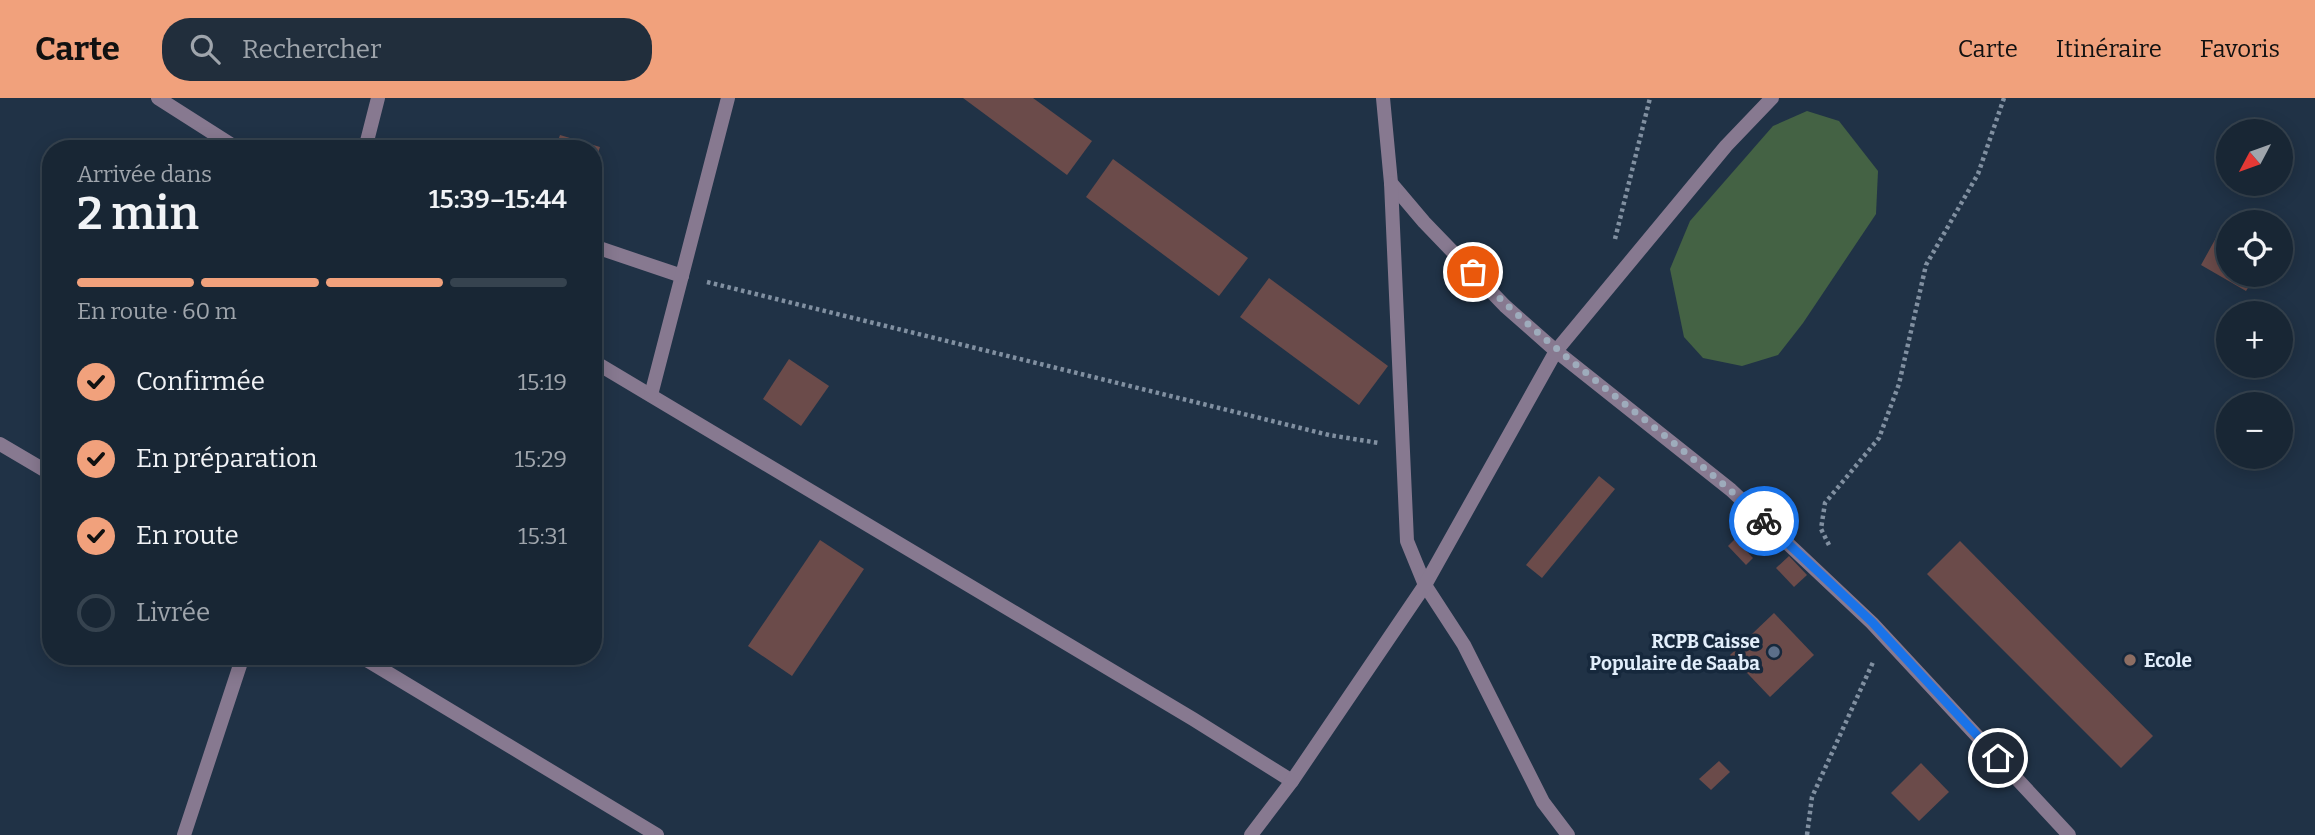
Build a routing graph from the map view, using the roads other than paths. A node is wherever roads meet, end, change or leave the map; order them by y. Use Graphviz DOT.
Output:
graph roads {
  1 [pos="158,98"];
  2 [pos="378,98"];
  3 [pos="728,98"];
  4 [pos="1383,98"];
  5 [pos="1772,98"];
  6 [pos="224,140"];
  7 [pos="367,140"];
  8 [pos="1391,183"];
  9 [pos="602,249"];
  10 [pos="682,276"];
  11 [pos="1556,351"];
  12 [pos="602,366"];
  13 [pos="651,395"];
  14 [pos="0,444"];
  15 [pos="42,469"];
  16 [pos="1425,585"];
  17 [pos="240,665"];
  18 [pos="375,665"];
  19 [pos="1292,781"];
  20 [pos="184,835"];
  21 [pos="656,835"];
  22 [pos="1251,835"];
  23 [pos="1568,835"];
  24 [pos="2070,835"];
  1 -- 6 [label="street"];
  2 -- 7 [label="street"];
  3 -- 10 [label="street"];
  4 -- 8 [label="street"];
  5 -- 11 [label="street"];
  8 -- 11 [label="street"];
  8 -- 16 [label="street"];
  9 -- 10 [label="street"];
  10 -- 13 [label="street"];
  11 -- 16 [label="street"];
  11 -- 24 [label="street"];
  12 -- 13 [label="street"];
  13 -- 19 [label="street"];
  14 -- 15 [label="street"];
  16 -- 19 [label="street"];
  16 -- 23 [label="street"];
  17 -- 20 [label="street"];
  18 -- 21 [label="street"];
  19 -- 22 [label="street"];
}
